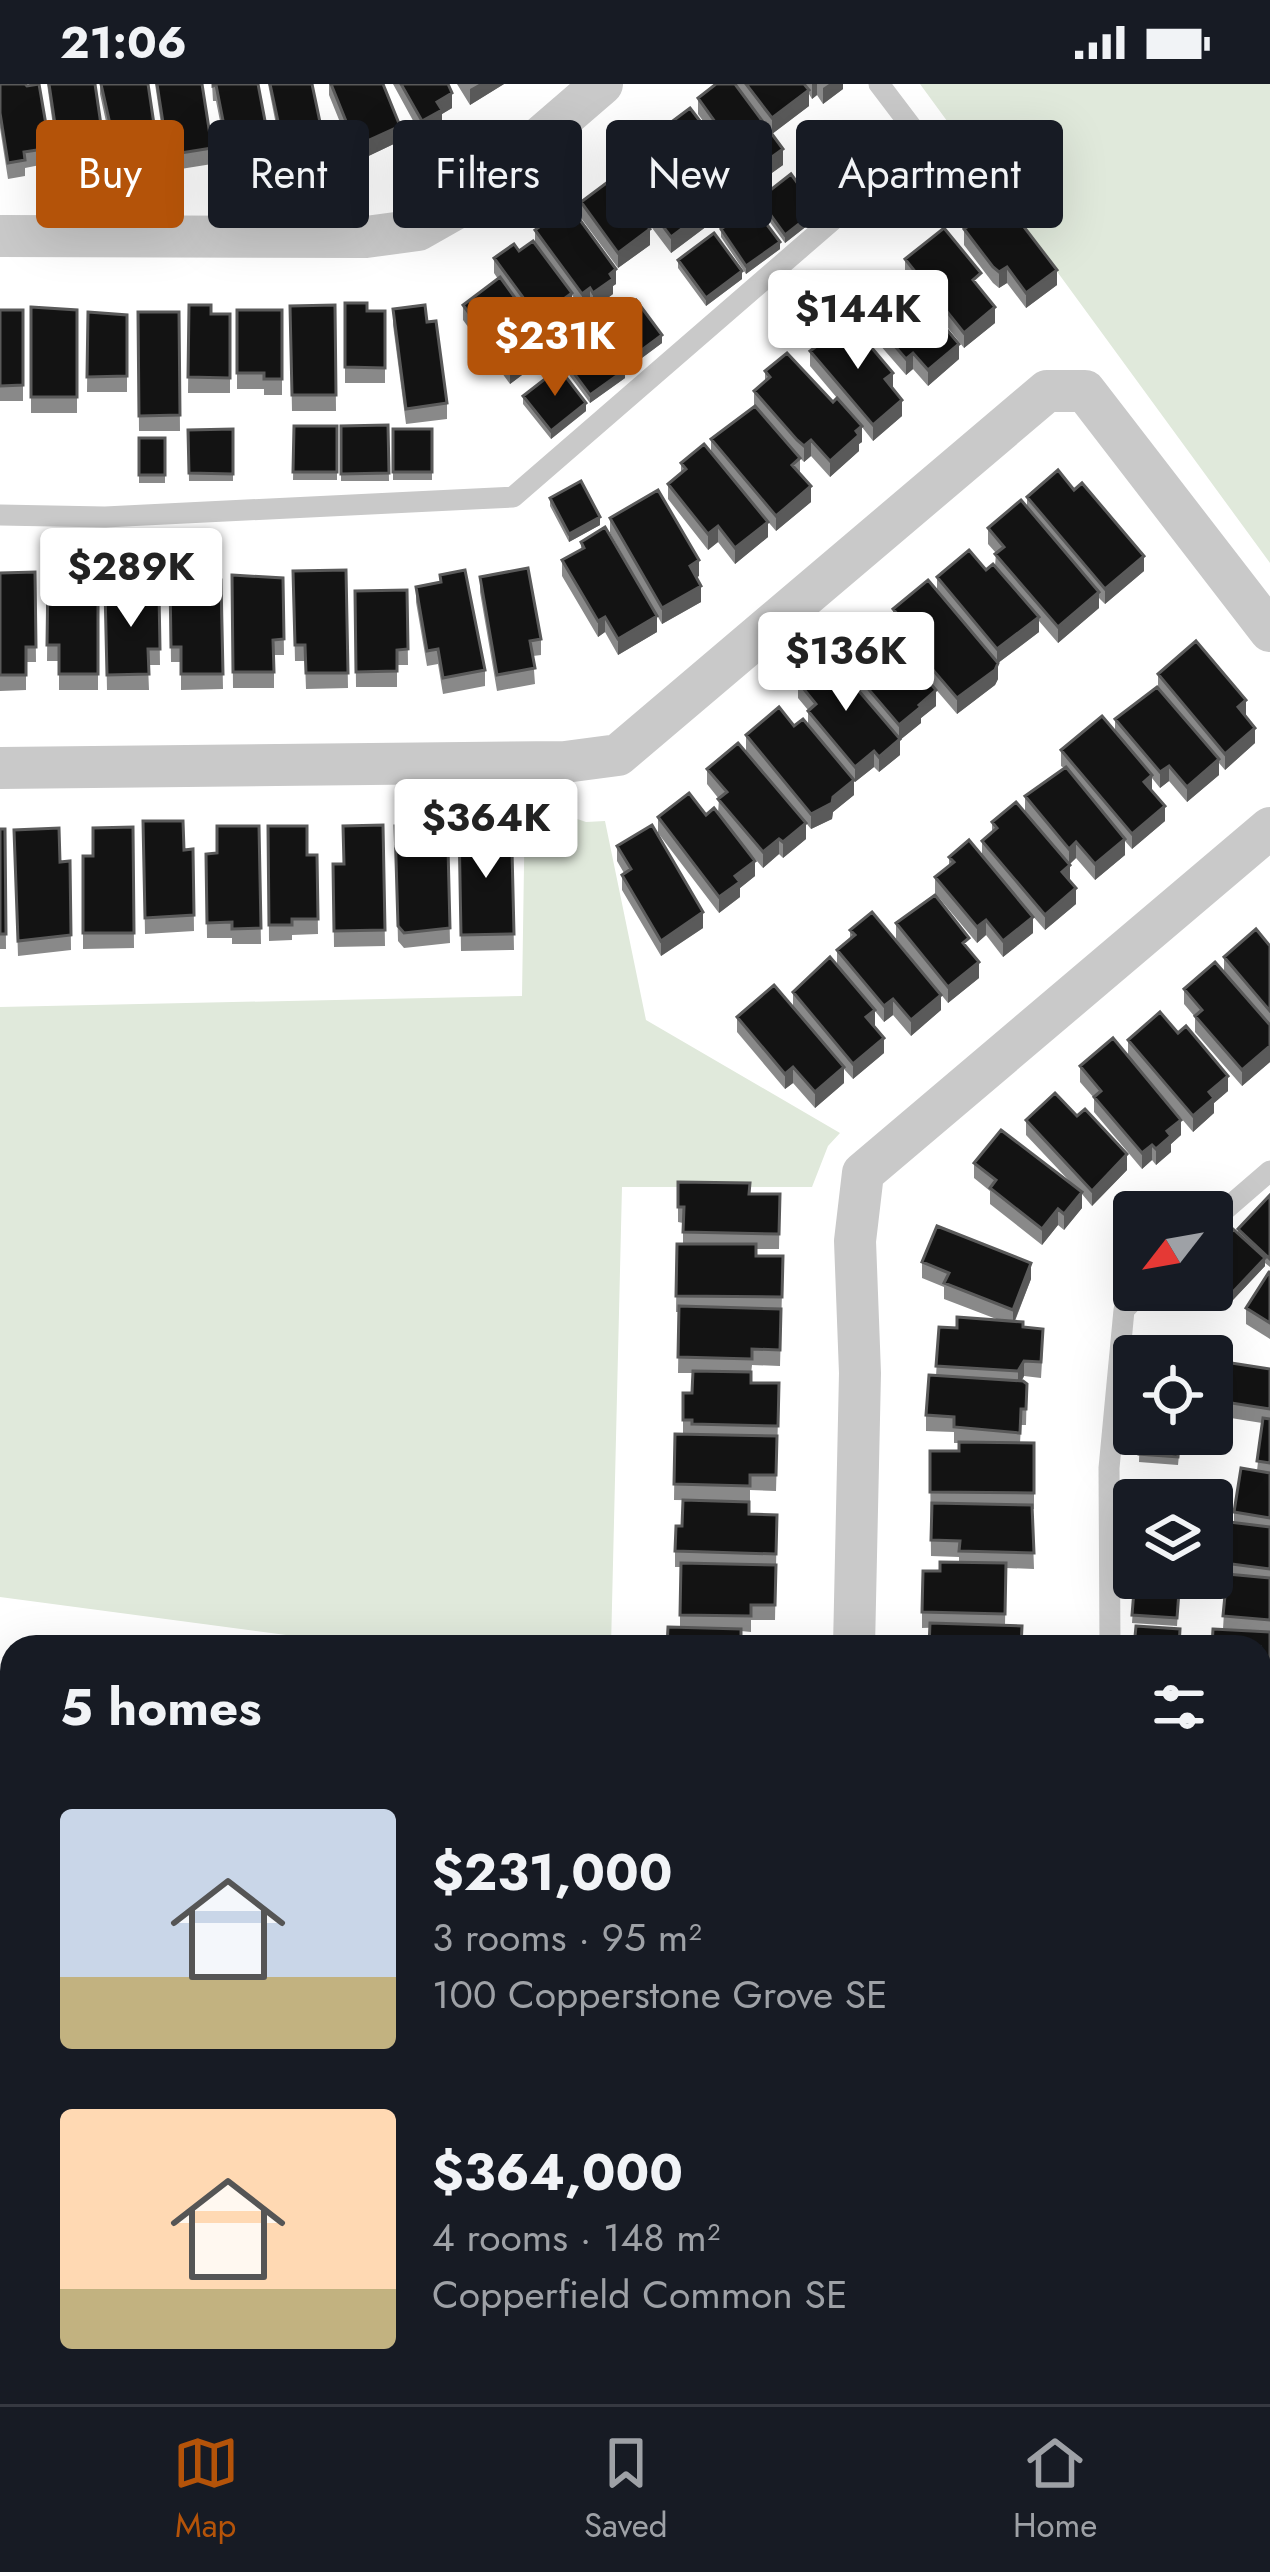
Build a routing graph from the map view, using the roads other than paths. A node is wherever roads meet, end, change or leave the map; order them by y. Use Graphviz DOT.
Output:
graph roads {
  1 [pos="602,84"];
  2 [pos="878,84"];
  3 [pos="0,236"];
  4 [pos="0,515"];
  5 [pos="1270,631"];
  6 [pos="0,768"];
  7 [pos="1270,828"];
  8 [pos="1270,1171"];
  9 [pos="1233,1203"];
  10 [pos="1124,1311"];
  11 [pos="854,1635"];
  12 [pos="1110,1635"];
  1 -- 3 [label="street"];
  2 -- 4 [label="lane"];
  5 -- 6 [label="street"];
  7 -- 11 [label="street"];
  8 -- 9 [label="lane"];
  10 -- 12 [label="lane"];
}
